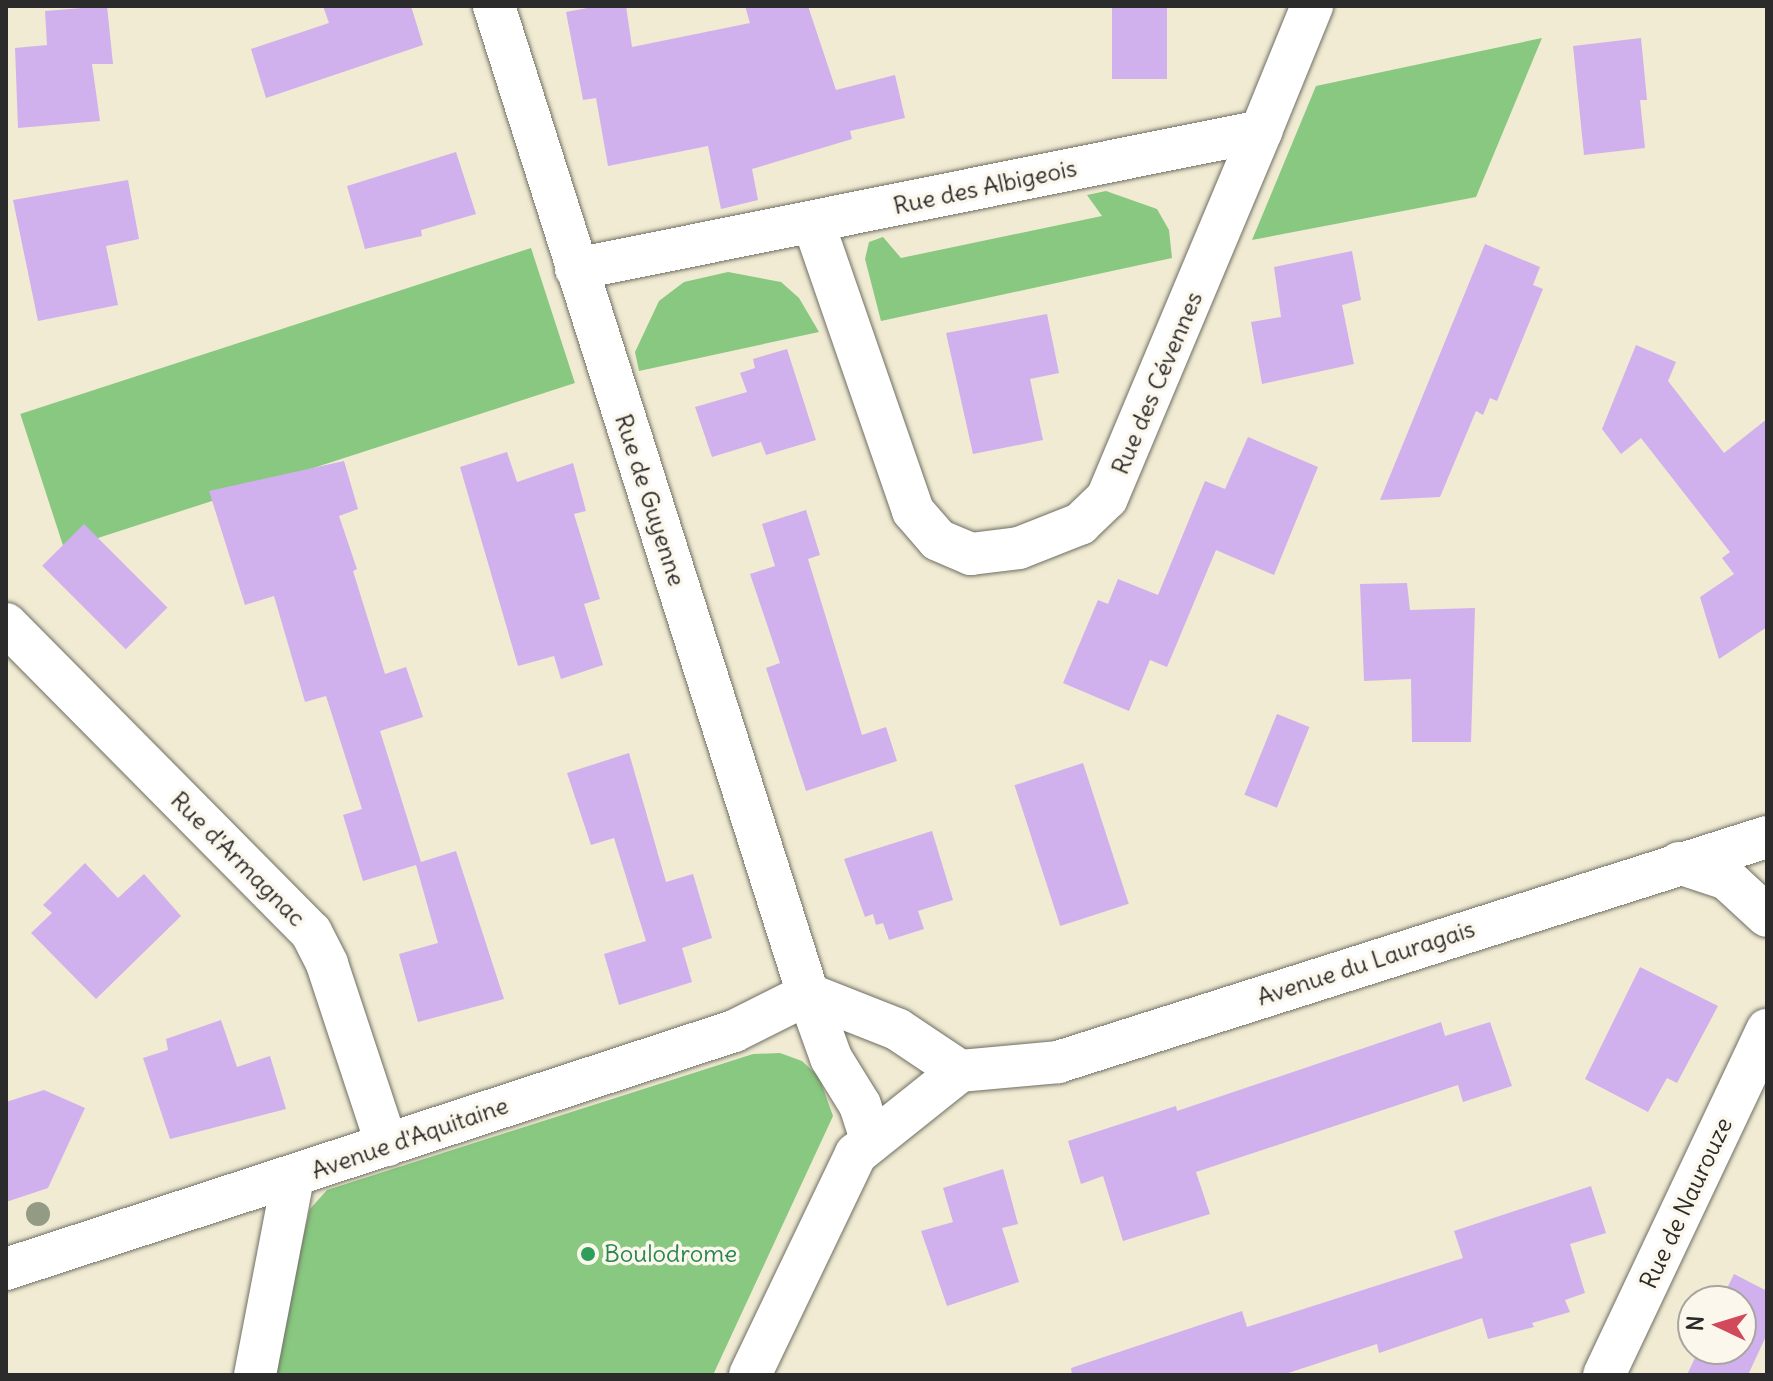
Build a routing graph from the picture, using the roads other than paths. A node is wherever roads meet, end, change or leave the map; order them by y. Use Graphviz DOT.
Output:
graph roads {
  1 [pos="494,6"];
  2 [pos="1312,6"];
  3 [pos="1261,131"];
  4 [pos="813,222"];
  5 [pos="576,269"];
  6 [pos="6,624"];
  7 [pos="1767,837"];
  8 [pos="1679,863"];
  9 [pos="1767,916"];
  10 [pos="808,994"];
  11 [pos="1767,1030"];
  12 [pos="960,1071"];
  13 [pos="872,1141"];
  14 [pos="387,1145"];
  15 [pos="293,1178"];
  16 [pos="6,1269"];
  17 [pos="1610,1363"];
  18 [pos="255,1375"];
  19 [pos="750,1375"];
  20 [pos="1579,1375"];
  1 -- 5 [label="street, Rue de Guyenne"];
  2 -- 3 [label="street"];
  3 -- 4 [label="street, Rue des Albigeois"];
  3 -- 4 [label="street, Rue des Cévennes"];
  4 -- 5 [label="street, Rue des Albigeois"];
  5 -- 10 [label="street, Rue de Guyenne"];
  6 -- 14 [label="street, Rue d'Armagnac"];
  7 -- 8 [label="street, Avenue du Lauragais"];
  8 -- 9 [label="street"];
  8 -- 12 [label="street, Avenue du Lauragais"];
  10 -- 12 [label="street"];
  10 -- 13 [label="street, Rue de Guyenne"];
  10 -- 14 [label="street, Avenue d'Aquitaine"];
  11 -- 17 [label="street, Rue de Naurouze"];
  12 -- 13 [label="street"];
  13 -- 19 [label="street"];
  14 -- 15 [label="street, Avenue d'Aquitaine"];
  15 -- 16 [label="street, Avenue d'Aquitaine"];
  15 -- 18 [label="street"];
  17 -- 20 [label="street"];
}
